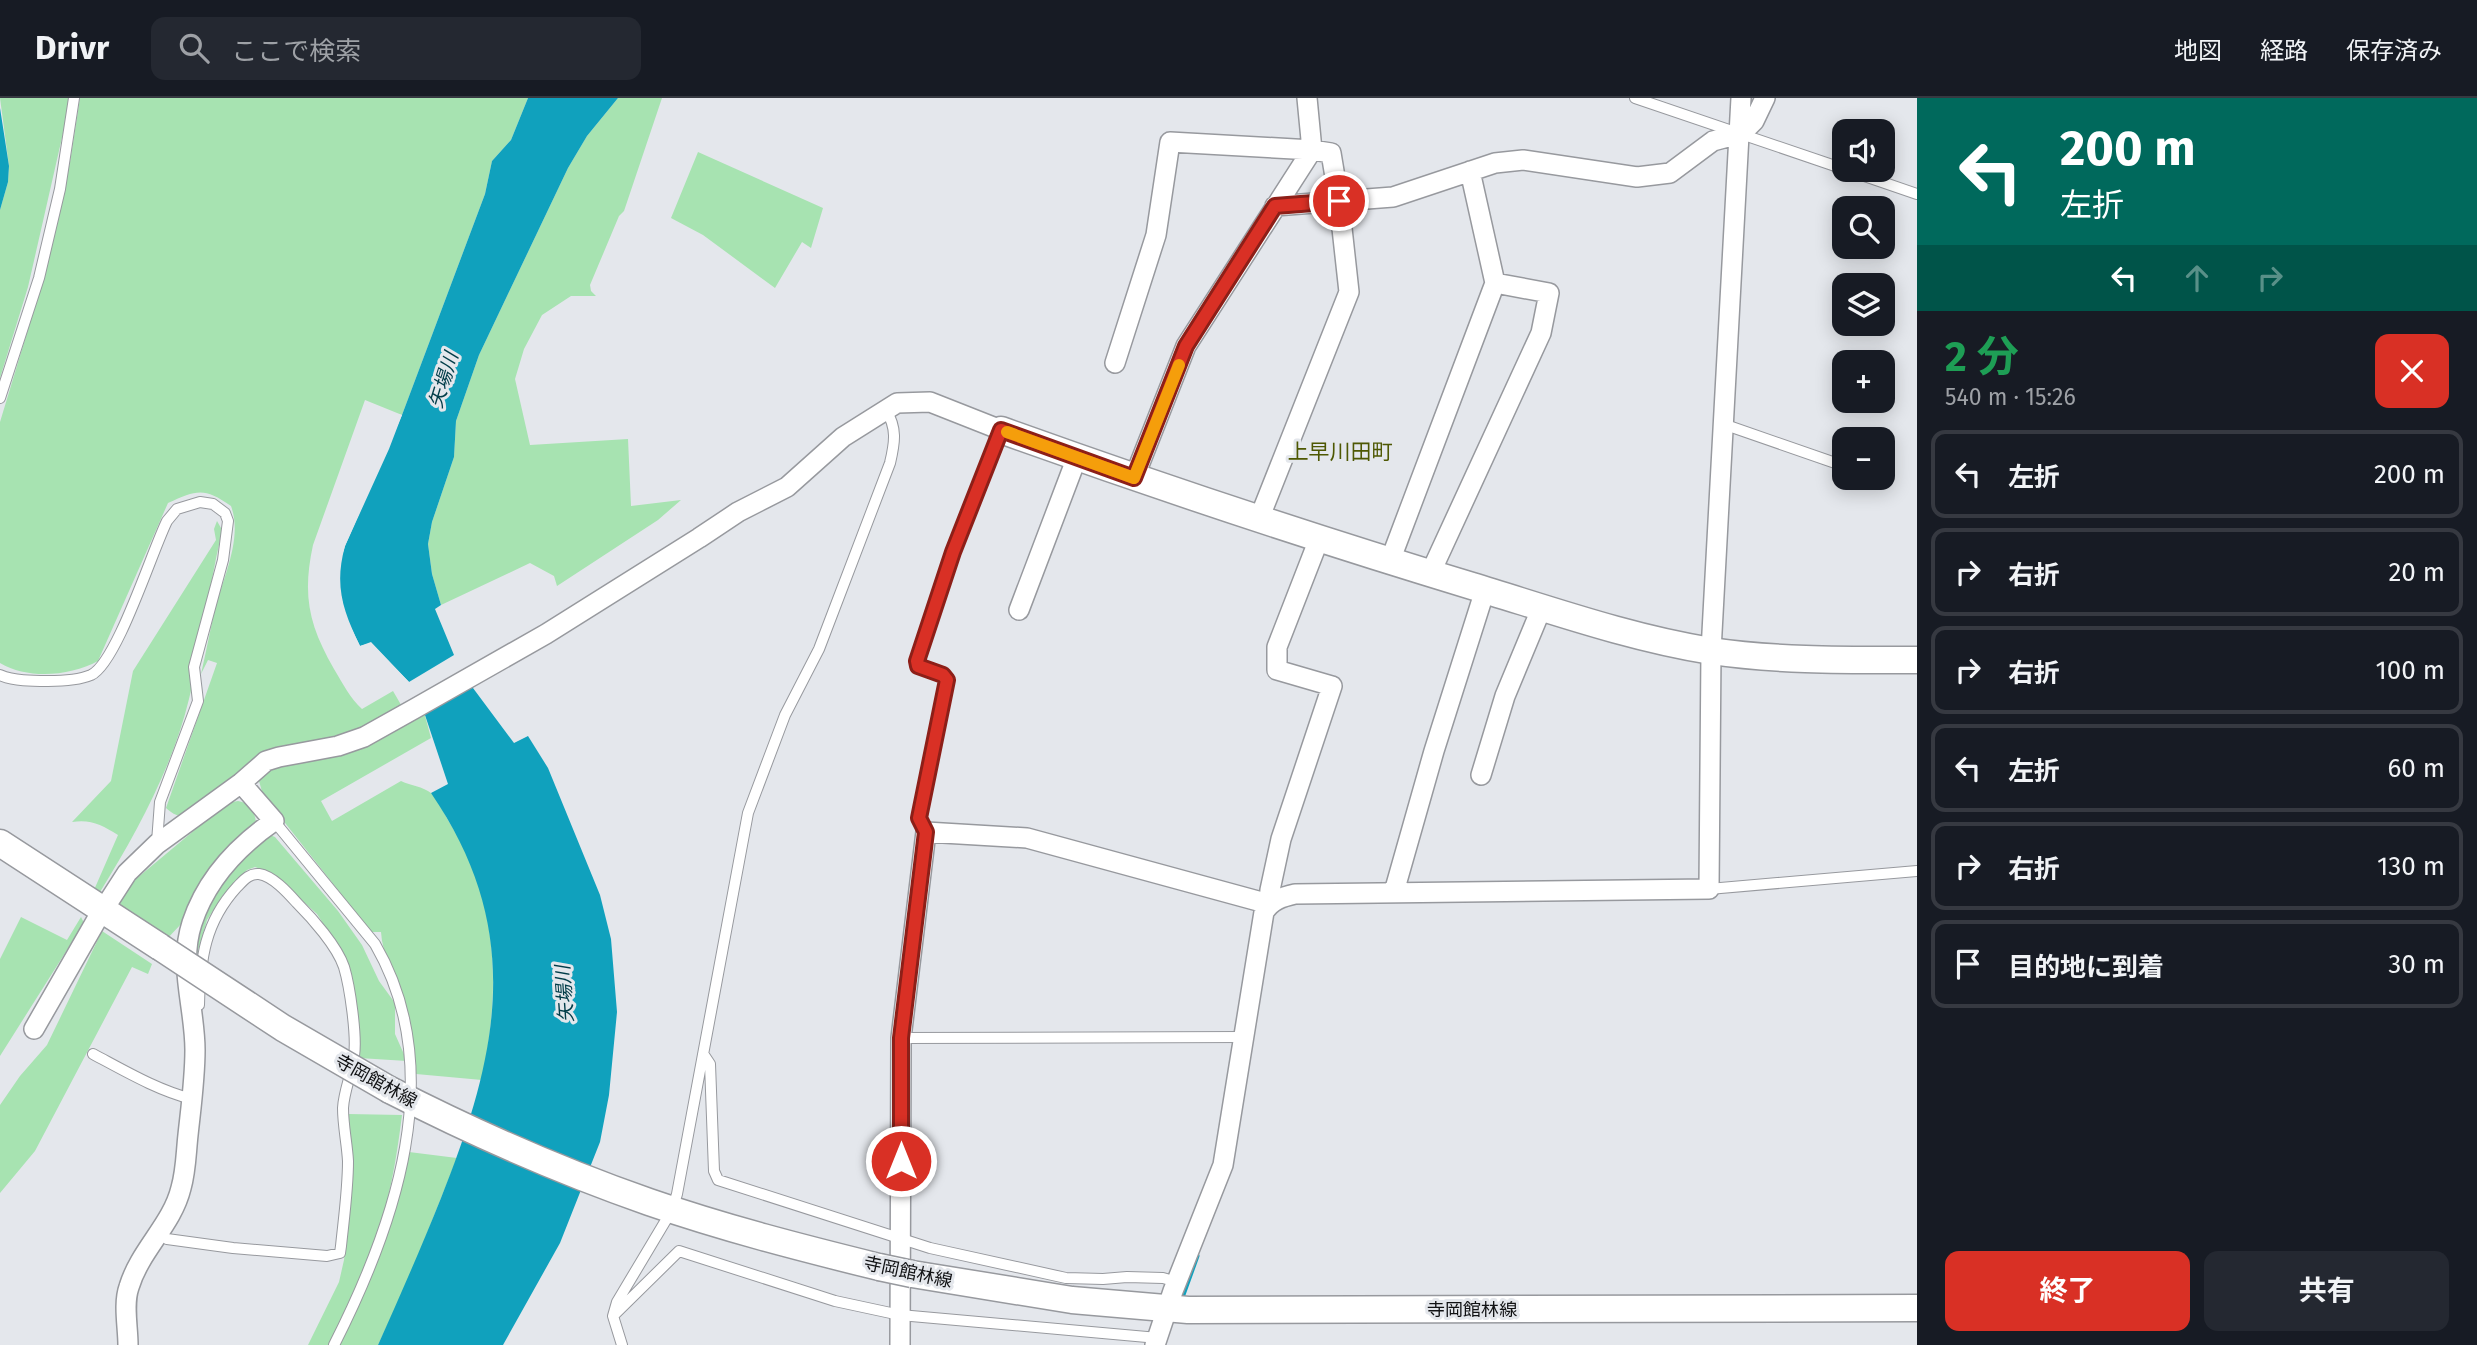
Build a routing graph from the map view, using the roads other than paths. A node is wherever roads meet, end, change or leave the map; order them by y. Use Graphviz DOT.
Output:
graph roads {
  1 [pos="74,98"];
  2 [pos="1307,98"];
  3 [pos="1634,98"];
  4 [pos="1741,98"];
  5 [pos="1765,98"];
  6 [pos="1739,134"];
  7 [pos="1312,149"];
  8 [pos="1832,164"];
  9 [pos="1470,171"];
  10 [pos="1883,182"];
  11 [pos="1917,194"];
  12 [pos="1339,201"];
  13 [pos="1275,206"];
  14 [pos="1495,283"];
  15 [pos="1115,363"];
  16 [pos="0,398"];
  17 [pos="886,410"];
  18 [pos="1723,424"];
  19 [pos="1001,430"];
  20 [pos="1077,457"];
  21 [pos="1832,462"];
  22 [pos="1134,478"];
  23 [pos="1259,519"];
  24 [pos="1319,539"];
  25 [pos="1390,561"];
  26 [pos="1430,574"];
  27 [pos="1485,590"];
  28 [pos="1542,607"];
  29 [pos="1018,610"];
  30 [pos="1710,651"];
  31 [pos="1917,660"];
  32 [pos="0,675"];
  33 [pos="1481,775"];
  34 [pos="241,783"];
  35 [pos="274,821"];
  36 [pos="926,832"];
  37 [pos="0,843"];
  38 [pos="158,844"];
  39 [pos="1917,871"];
  40 [pos="1709,889"];
  41 [pos="1394,892"];
  42 [pos="1269,904"];
  43 [pos="98,908"];
  44 [pos="193,1023"];
  45 [pos="34,1029"];
  46 [pos="1245,1037"];
  47 [pos="901,1038"];
  48 [pos="93,1054"];
  49 [pos="704,1055"];
  50 [pos="192,1099"];
  51 [pos="410,1101"];
  52 [pos="661,1206"];
  53 [pos="159,1233"];
  54 [pos="901,1237"];
  55 [pos="1177,1282"];
  56 [pos="1917,1308"];
  57 [pos="1167,1309"];
  58 [pos="900,1315"];
  59 [pos="613,1316"];
  60 [pos="1156,1341"];
  61 [pos="128,1345"];
  62 [pos="334,1345"];
  63 [pos="622,1345"];
  64 [pos="900,1345"];
  1 -- 16 [label="lane"];
  2 -- 7 [label="street"];
  3 -- 6 [label="lane"];
  4 -- 6 [label="street"];
  5 -- 6 [label="street"];
  6 -- 8 [label="lane"];
  6 -- 9 [label="street"];
  6 -- 18 [label="street"];
  7 -- 12 [label="street"];
  7 -- 13 [label="street"];
  7 -- 15 [label="street"];
  9 -- 12 [label="street"];
  9 -- 14 [label="street"];
  10 -- 11 [label="lane"];
  12 -- 13 [label="street"];
  12 -- 23 [label="street"];
  13 -- 22 [label="street"];
  14 -- 25 [label="street"];
  14 -- 26 [label="street"];
  17 -- 19 [label="street"];
  17 -- 34 [label="street"];
  17 -- 49 [label="lane"];
  18 -- 21 [label="lane"];
  18 -- 30 [label="street"];
  19 -- 20 [label="main road"];
  19 -- 36 [label="lane"];
  20 -- 22 [label="main road"];
  20 -- 29 [label="street"];
  22 -- 23 [label="main road"];
  23 -- 24 [label="main road"];
  24 -- 25 [label="main road"];
  24 -- 42 [label="street"];
  25 -- 26 [label="main road"];
  26 -- 27 [label="main road"];
  27 -- 28 [label="main road"];
  27 -- 41 [label="street"];
  28 -- 30 [label="main road"];
  28 -- 33 [label="street"];
  30 -- 31 [label="main road"];
  30 -- 40 [label="street"];
  32 -- 38 [label="lane"];
  34 -- 35 [label="street"];
  34 -- 38 [label="street"];
  35 -- 44 [label="street"];
  35 -- 51 [label="lane"];
  36 -- 42 [label="street"];
  36 -- 47 [label="street"];
  37 -- 43 [label="main road, 寺岡館林線"];
  38 -- 43 [label="street"];
  39 -- 40 [label="lane"];
  40 -- 41 [label="street"];
  41 -- 42 [label="street"];
  42 -- 46 [label="street"];
  43 -- 45 [label="street"];
  43 -- 51 [label="main road, 寺岡館林線, bridge"];
  44 -- 50 [label="street"];
  44 -- 53 [label="lane"];
  46 -- 47 [label="lane"];
  46 -- 55 [label="street"];
  47 -- 54 [label="street"];
  48 -- 50 [label="lane"];
  49 -- 52 [label="lane"];
  49 -- 54 [label="lane"];
  50 -- 53 [label="street"];
  51 -- 52 [label="main road, 寺岡館林線"];
  51 -- 62 [label="lane"];
  52 -- 57 [label="main road, 寺岡館林線, bridge"];
  52 -- 59 [label="lane"];
  53 -- 61 [label="street"];
  54 -- 55 [label="lane"];
  54 -- 58 [label="street"];
  55 -- 57 [label="street"];
  56 -- 57 [label="main road, 寺岡館林線"];
  57 -- 60 [label="street"];
  58 -- 59 [label="lane"];
  58 -- 60 [label="lane"];
  58 -- 64 [label="street"];
  59 -- 63 [label="lane"];
}
